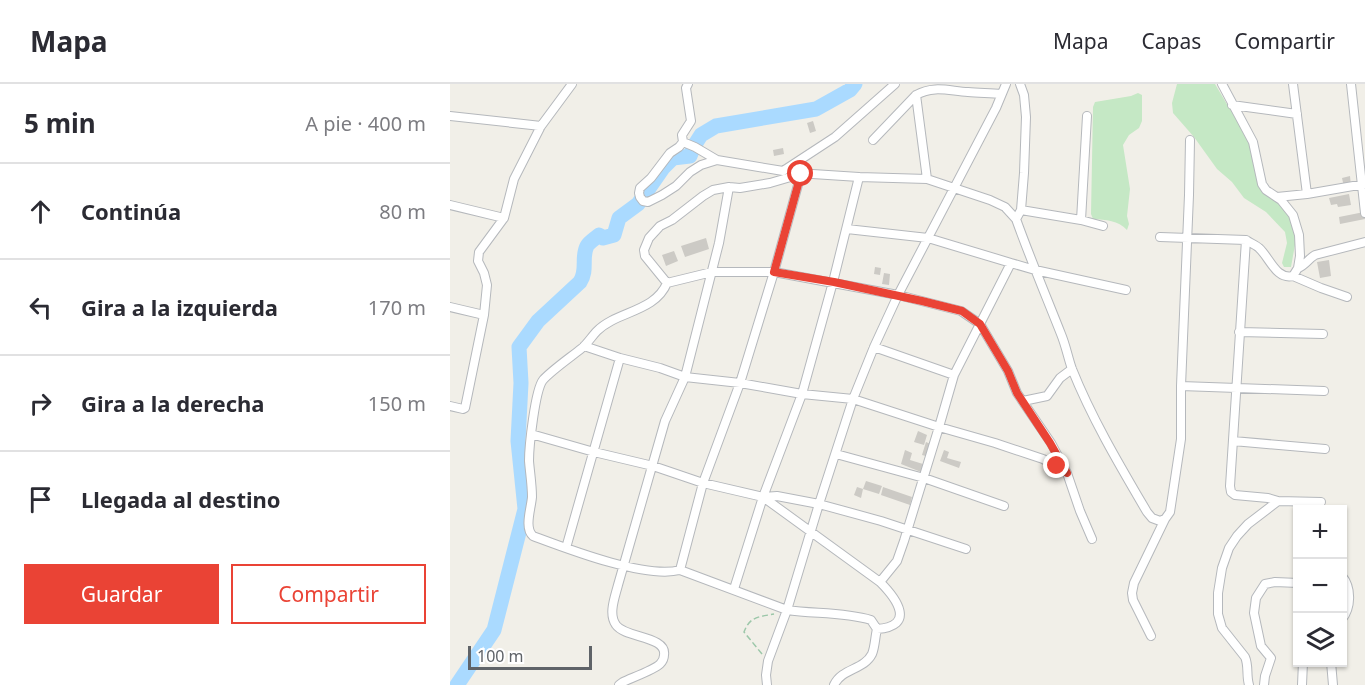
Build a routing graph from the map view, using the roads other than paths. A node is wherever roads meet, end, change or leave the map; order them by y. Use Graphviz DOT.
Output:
graph roads {
  1 [pos="572,84"];
  2 [pos="688,84"];
  3 [pos="895,84"];
  4 [pos="1006,84"];
  5 [pos="1020,84"];
  6 [pos="1222,84"];
  7 [pos="1293,84"];
  8 [pos="1351,84"];
  9 [pos="1002,94"];
  10 [pos="916,95"];
  11 [pos="1232,105"];
  12 [pos="1297,114"];
  13 [pos="450,116"];
  14 [pos="1088,116"];
  15 [pos="541,126"];
  16 [pos="873,140"];
  17 [pos="1190,140"];
  18 [pos="682,142"];
  19 [pos="717,160"];
  20 [pos="783,171"];
  21 [pos="801,174"];
  22 [pos="859,177"];
  23 [pos="927,179"];
  24 [pos="1364,185"];
  25 [pos="729,187"];
  26 [pos="955,188"];
  27 [pos="1308,194"];
  28 [pos="1276,197"];
  29 [pos="450,205"];
  30 [pos="1021,210"];
  31 [pos="1365,213"];
  32 [pos="504,218"];
  33 [pos="1016,219"];
  34 [pos="1082,220"];
  35 [pos="1103,226"];
  36 [pos="847,229"];
  37 [pos="1160,237"];
  38 [pos="928,238"];
  39 [pos="1187,239"];
  40 [pos="1246,240"];
  41 [pos="1365,242"];
  42 [pos="1011,263"];
  43 [pos="1035,270"];
  44 [pos="712,272"];
  45 [pos="774,272"];
  46 [pos="1295,272"];
  47 [pos="834,282"];
  48 [pos="667,283"];
  49 [pos="1126,290"];
  50 [pos="898,296"];
  51 [pos="1347,297"];
  52 [pos="450,307"];
  53 [pos="484,315"];
  54 [pos="980,324"];
  55 [pos="1239,332"];
  56 [pos="1323,334"];
  57 [pos="584,346"];
  58 [pos="874,347"];
  59 [pos="620,358"];
  60 [pos="1072,369"];
  61 [pos="954,375"];
  62 [pos="685,376"];
  63 [pos="740,383"];
  64 [pos="1181,386"];
  65 [pos="1236,387"];
  66 [pos="1324,391"];
  67 [pos="802,394"];
  68 [pos="853,399"];
  69 [pos="1023,402"];
  70 [pos="450,406"];
  71 [pos="939,427"];
  72 [pos="531,434"];
  73 [pos="1233,441"];
  74 [pos="1325,449"];
  75 [pos="594,452"];
  76 [pos="836,454"];
  77 [pos="653,466"];
  78 [pos="1067,473"];
  79 [pos="924,478"];
  80 [pos="703,483"];
  81 [pos="763,497"];
  82 [pos="1278,501"];
  83 [pos="1322,502"];
  84 [pos="819,504"];
  85 [pos="1004,506"];
  86 [pos="1165,519"];
  87 [pos="811,531"];
  88 [pos="907,531"];
  89 [pos="1092,539"];
  90 [pos="566,548"];
  91 [pos="966,549"];
  92 [pos="623,566"];
  93 [pos="680,570"];
  94 [pos="880,582"];
  95 [pos="1293,583"];
  96 [pos="1347,584"];
  97 [pos="734,590"];
  98 [pos="787,610"];
  99 [pos="1347,611"];
  100 [pos="876,629"];
  101 [pos="1150,636"];
  102 [pos="1303,667"];
  103 [pos="1331,667"];
  104 [pos="619,685"];
  105 [pos="767,685"];
  106 [pos="834,685"];
  107 [pos="1249,685"];
  108 [pos="1264,685"];
  109 [pos="1302,685"];
  110 [pos="1333,685"];
  1 -- 15 [label="street"];
  2 -- 18 [label="street"];
  3 -- 20 [label="street"];
  4 -- 9 [label="street"];
  5 -- 30 [label="street"];
  6 -- 11 [label="street"];
  7 -- 12 [label="street"];
  8 -- 24 [label="street"];
  9 -- 10 [label="street"];
  9 -- 26 [label="street"];
  10 -- 16 [label="street"];
  10 -- 23 [label="street"];
  11 -- 12 [label="street"];
  11 -- 28 [label="street"];
  12 -- 27 [label="street"];
  13 -- 15 [label="street"];
  14 -- 34 [label="street"];
  15 -- 32 [label="street"];
  17 -- 39 [label="street"];
  18 -- 19 [label="street"];
  18 -- 19 [label="street"];
  19 -- 20 [label="street"];
  20 -- 21 [label="street"];
  21 -- 22 [label="street"];
  21 -- 25 [label="street"];
  21 -- 45 [label="street"];
  22 -- 23 [label="street"];
  22 -- 36 [label="street"];
  23 -- 26 [label="street"];
  24 -- 27 [label="street"];
  24 -- 31 [label="street"];
  25 -- 44 [label="street"];
  25 -- 48 [label="street"];
  26 -- 33 [label="street"];
  26 -- 38 [label="street"];
  27 -- 28 [label="street"];
  28 -- 46 [label="street"];
  29 -- 32 [label="street"];
  30 -- 33 [label="street"];
  30 -- 34 [label="street"];
  32 -- 53 [label="street"];
  33 -- 43 [label="street"];
  34 -- 35 [label="street"];
  36 -- 38 [label="street"];
  36 -- 47 [label="street"];
  37 -- 39 [label="street"];
  38 -- 42 [label="street"];
  38 -- 50 [label="street"];
  39 -- 40 [label="street"];
  39 -- 64 [label="street"];
  40 -- 46 [label="street"];
  40 -- 55 [label="street"];
  41 -- 46 [label="street"];
  42 -- 43 [label="street"];
  42 -- 54 [label="street"];
  43 -- 49 [label="street"];
  43 -- 60 [label="street"];
  44 -- 45 [label="street"];
  44 -- 48 [label="street"];
  44 -- 62 [label="street"];
  45 -- 47 [label="street"];
  45 -- 63 [label="street"];
  46 -- 51 [label="street"];
  47 -- 50 [label="street"];
  47 -- 67 [label="street"];
  48 -- 57 [label="street"];
  50 -- 54 [label="street"];
  50 -- 58 [label="street"];
  52 -- 53 [label="street"];
  53 -- 70 [label="street"];
  54 -- 61 [label="street"];
  54 -- 69 [label="street"];
  55 -- 56 [label="street"];
  55 -- 65 [label="street"];
  57 -- 59 [label="street"];
  57 -- 72 [label="street"];
  58 -- 61 [label="street"];
  58 -- 68 [label="street"];
  59 -- 62 [label="street"];
  59 -- 75 [label="street"];
  60 -- 69 [label="street"];
  60 -- 86 [label="street"];
  61 -- 71 [label="street"];
  62 -- 63 [label="street"];
  62 -- 77 [label="street"];
  63 -- 67 [label="street"];
  63 -- 80 [label="street"];
  64 -- 65 [label="street"];
  64 -- 86 [label="street"];
  65 -- 66 [label="street"];
  65 -- 73 [label="street"];
  67 -- 68 [label="street"];
  67 -- 81 [label="street"];
  68 -- 71 [label="street"];
  68 -- 76 [label="street"];
  69 -- 78 [label="street"];
  71 -- 78 [label="street"];
  71 -- 79 [label="street"];
  72 -- 75 [label="street"];
  72 -- 90 [label="street"];
  73 -- 74 [label="street"];
  73 -- 82 [label="street"];
  75 -- 77 [label="street"];
  75 -- 90 [label="street"];
  76 -- 79 [label="street"];
  76 -- 84 [label="street"];
  77 -- 80 [label="street"];
  77 -- 92 [label="street"];
  78 -- 89 [label="street"];
  79 -- 85 [label="street"];
  79 -- 88 [label="street"];
  80 -- 81 [label="street"];
  80 -- 93 [label="street"];
  81 -- 84 [label="street"];
  81 -- 87 [label="street"];
  81 -- 97 [label="street"];
  82 -- 83 [label="street"];
  82 -- 107 [label="street"];
  84 -- 87 [label="street"];
  84 -- 88 [label="street"];
  86 -- 101 [label="street"];
  87 -- 94 [label="street"];
  87 -- 98 [label="street"];
  88 -- 91 [label="street"];
  88 -- 94 [label="street"];
  90 -- 92 [label="street"];
  92 -- 93 [label="street"];
  92 -- 104 [label="street"];
  93 -- 97 [label="street"];
  94 -- 100 [label="street"];
  95 -- 108 [label="street"];
  96 -- 99 [label="street"];
  97 -- 98 [label="street"];
  98 -- 100 [label="street"];
  98 -- 105 [label="street"];
  100 -- 106 [label="street"];
  102 -- 109 [label="street"];
  103 -- 110 [label="street"];
}
